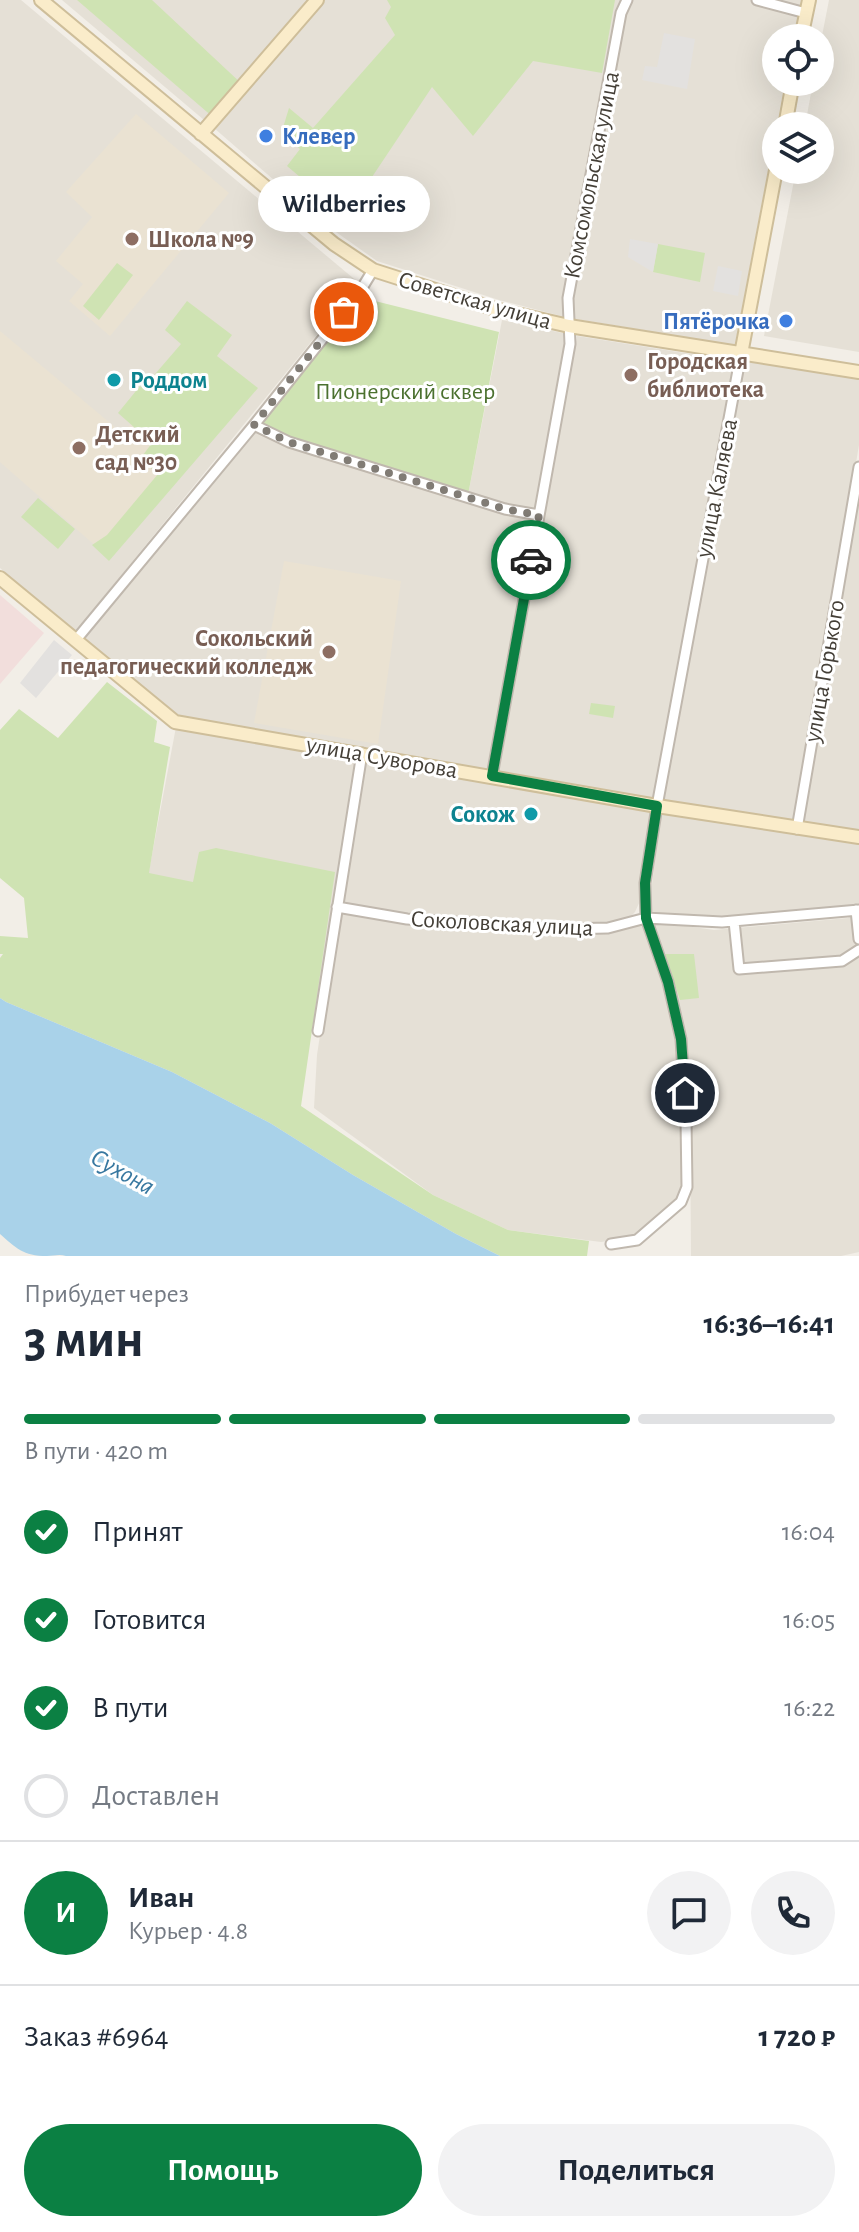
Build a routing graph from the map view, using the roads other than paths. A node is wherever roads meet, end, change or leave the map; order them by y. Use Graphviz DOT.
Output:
graph roads {
  1 [pos="41,0"];
  2 [pos="317,0"];
  3 [pos="627,0"];
  4 [pos="757,0"];
  5 [pos="808,6"];
  6 [pos="201,134"];
  7 [pos="773,184"];
  8 [pos="373,270"];
  9 [pos="569,326"];
  10 [pos="741,354"];
  11 [pos="859,372"];
  12 [pos="254,425"];
  13 [pos="859,467"];
  14 [pos="539,515"];
  15 [pos="0,578"];
  16 [pos="75,641"];
  17 [pos="362,753"];
  18 [pos="492,776"];
  19 [pos="657,806"];
  20 [pos="797,829"];
  21 [pos="859,837"];
  22 [pos="337,907"];
  23 [pos="857,910"];
  24 [pos="646,918"];
  25 [pos="734,921"];
  26 [pos="859,939"];
  27 [pos="859,950"];
  28 [pos="318,1031"];
  29 [pos="611,1244"];
  1 -- 6 [label="street, Советская улица"];
  2 -- 6 [label="street"];
  3 -- 9 [label="street, Комсомольская улица"];
  4 -- 5 [label="street"];
  6 -- 8 [label="street, Советская улица"];
  7 -- 10 [label="street, улица Каляева"];
  8 -- 9 [label="street, Советская улица"];
  8 -- 12 [label="street"];
  9 -- 10 [label="street, Советская улица"];
  9 -- 14 [label="street, Комсомольская улица"];
  10 -- 11 [label="street, Советская улица"];
  10 -- 19 [label="street, улица Каляева"];
  12 -- 14 [label="street"];
  12 -- 16 [label="street"];
  13 -- 20 [label="street, улица Горького"];
  14 -- 18 [label="street, Комсомольская улица"];
  15 -- 16 [label="street, улица Суворова"];
  16 -- 17 [label="street, улица Суворова"];
  17 -- 18 [label="street, улица Суворова"];
  17 -- 22 [label="street"];
  18 -- 19 [label="street, улица Суворова"];
  19 -- 20 [label="street, улица Суворова"];
  19 -- 24 [label="street, улица Каляева"];
  20 -- 21 [label="street, улица Суворова"];
  22 -- 24 [label="street, Соколовская улица"];
  22 -- 28 [label="street"];
  23 -- 25 [label="street, Соколовская улица"];
  23 -- 26 [label="street"];
  24 -- 25 [label="street, Соколовская улица"];
  24 -- 29 [label="street, улица Каляева"];
  25 -- 27 [label="street"];
}
